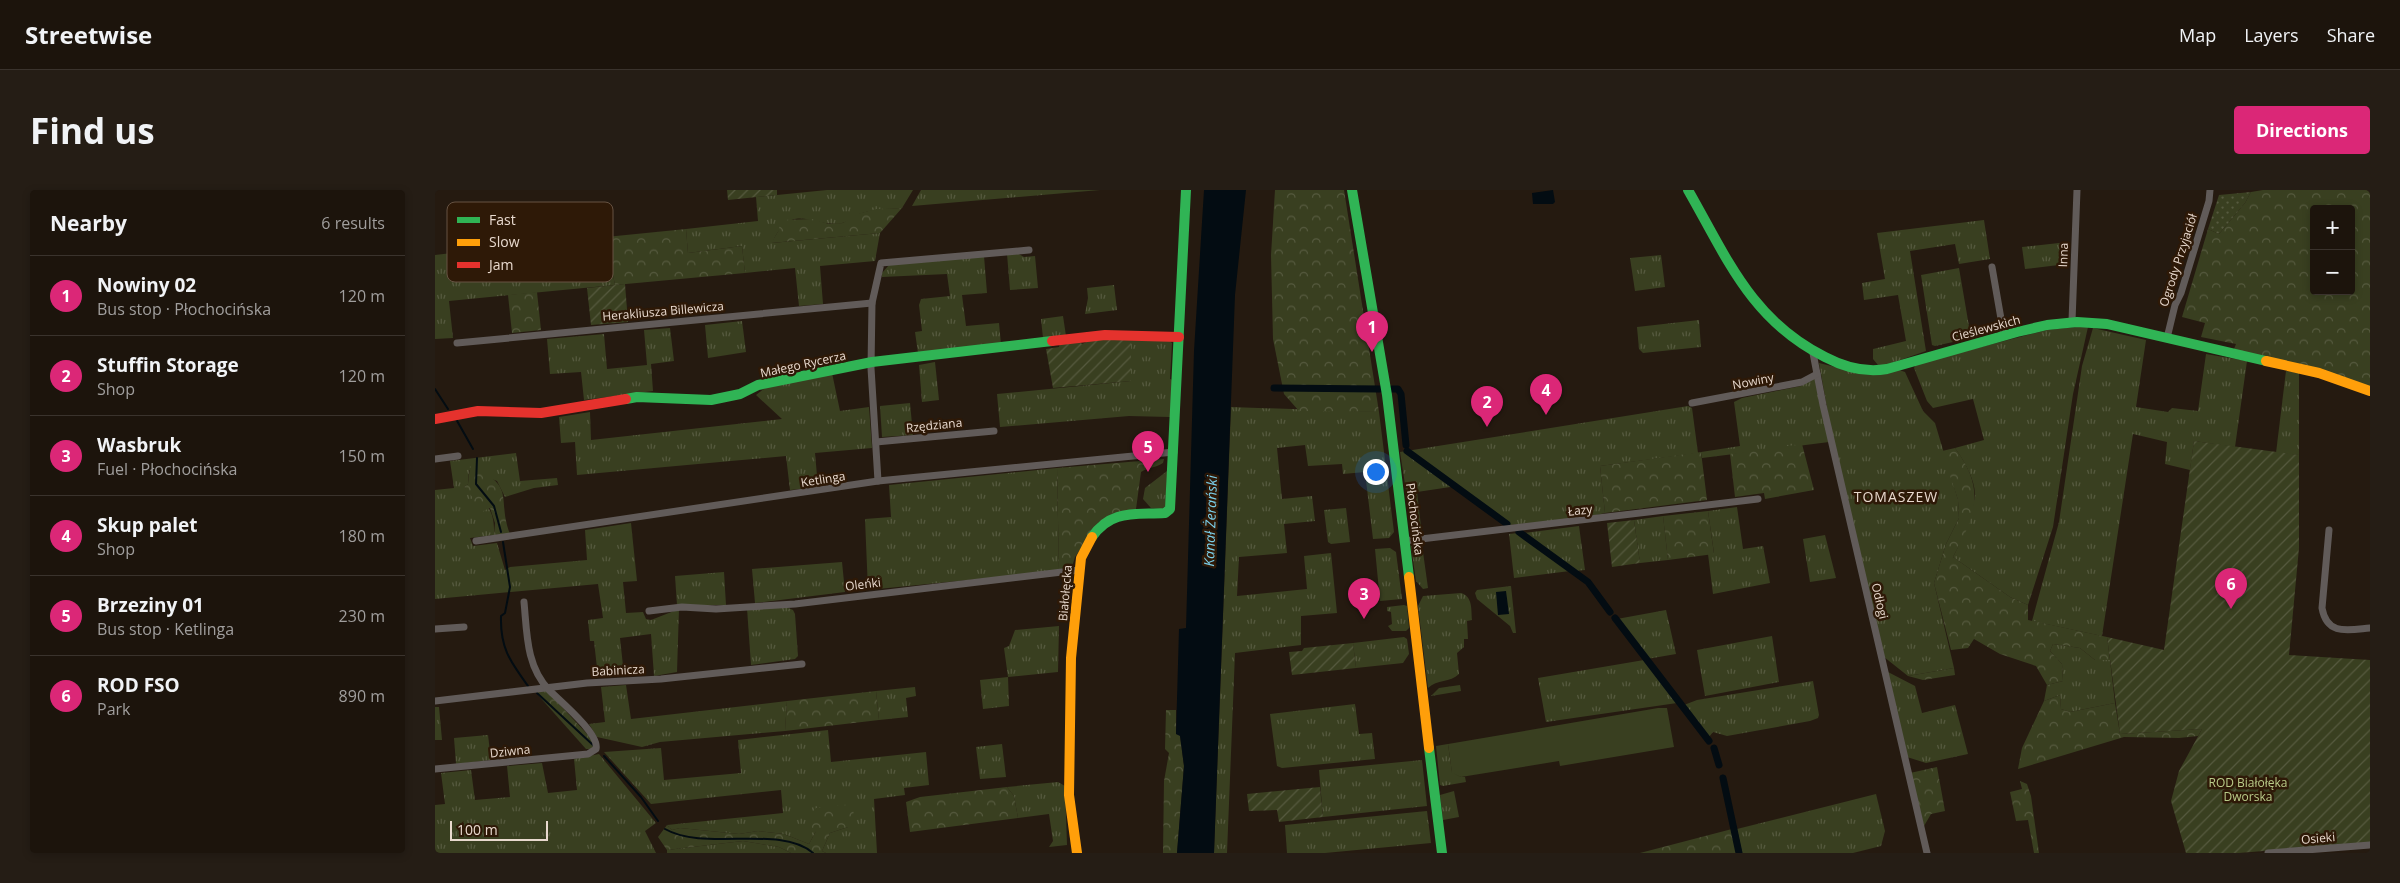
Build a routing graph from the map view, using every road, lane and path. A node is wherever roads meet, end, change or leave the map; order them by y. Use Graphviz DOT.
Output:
graph roads {
  1 [pos="1186,190"];
  2 [pos="1352,190"];
  3 [pos="1688,190"];
  4 [pos="2077,190"];
  5 [pos="2210,190"];
  6 [pos="1029,250"];
  7 [pos="1992,267"];
  8 [pos="872,303"];
  9 [pos="2072,321"];
  10 [pos="2004,336"];
  11 [pos="1179,337"];
  12 [pos="2167,338"];
  13 [pos="457,342"];
  14 [pos="1813,354"];
  15 [pos="871,362"];
  16 [pos="1817,374"];
  17 [pos="2370,391"];
  18 [pos="1692,403"];
  19 [pos="435,419"];
  20 [pos="994,431"];
  21 [pos="876,442"];
  22 [pos="1174,452"];
  23 [pos="458,456"];
  24 [pos="435,459"];
  25 [pos="878,481"];
  26 [pos="1758,499"];
  27 [pos="2329,530"];
  28 [pos="1405,541"];
  29 [pos="476,542"];
  30 [pos="1079,570"];
  31 [pos="524,602"];
  32 [pos="649,611"];
  33 [pos="464,626"];
  34 [pos="2370,628"];
  35 [pos="435,629"];
  36 [pos="802,664"];
  37 [pos="547,688"];
  38 [pos="435,701"];
  39 [pos="435,769"];
  40 [pos="2370,845"];
  41 [pos="1077,853"];
  42 [pos="1442,853"];
  43 [pos="1927,853"];
  44 [pos="2268,853"];
  1 -- 11 [label="street, Białołęcka"];
  2 -- 28 [label="street, Płochocińska"];
  3 -- 14 [label="street, Cieślewskich"];
  4 -- 9 [label="street, Inna"];
  5 -- 12 [label="street, Ogrody Przyjaciół"];
  6 -- 8 [label="street"];
  7 -- 10 [label="street"];
  8 -- 13 [label="street, Herakliusza Billewicza"];
  8 -- 15 [label="street"];
  9 -- 10 [label="street, Cieślewskich"];
  9 -- 12 [label="street, Cieślewskich"];
  10 -- 14 [label="street, Cieślewskich"];
  11 -- 15 [label="street, Małego Rycerza"];
  11 -- 22 [label="street, Białołęcka"];
  12 -- 17 [label="street, Cieślewskich"];
  14 -- 16 [label="street, Odłogi"];
  15 -- 19 [label="street, Małego Rycerza"];
  15 -- 21 [label="street"];
  16 -- 18 [label="street, Nowiny"];
  16 -- 43 [label="street, Odłogi"];
  20 -- 21 [label="street, Rzędziana"];
  21 -- 25 [label="street"];
  22 -- 25 [label="street, Ketlinga"];
  22 -- 30 [label="street, Białołęcka"];
  23 -- 24 [label="street"];
  25 -- 29 [label="street, Ketlinga"];
  26 -- 28 [label="street, Łazy"];
  27 -- 34 [label="street"];
  28 -- 42 [label="street, Płochocińska"];
  30 -- 32 [label="street, Oleńki"];
  30 -- 41 [label="street, Białołęcka"];
  31 -- 37 [label="street"];
  33 -- 35 [label="street"];
  36 -- 37 [label="street, Babinicza"];
  37 -- 38 [label="street, Babinicza"];
  37 -- 39 [label="street, Dziwna"];
  40 -- 44 [label="street, Osieki"];
}
